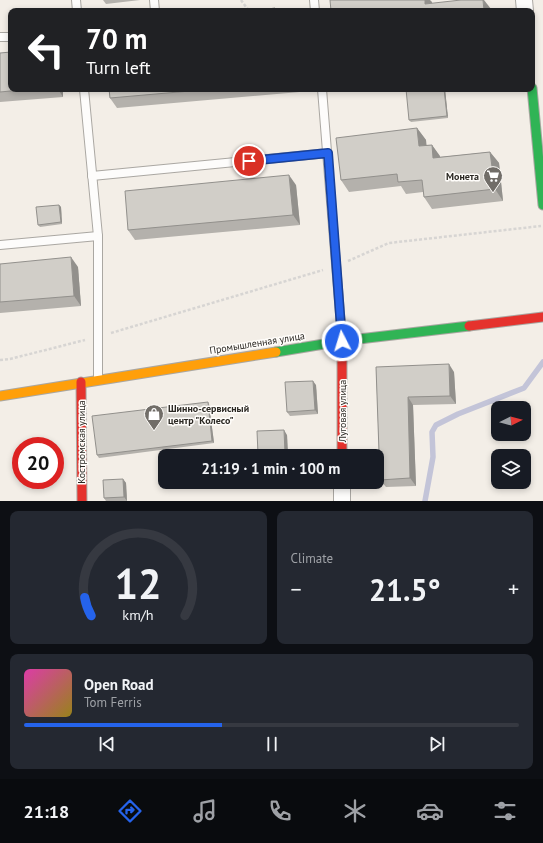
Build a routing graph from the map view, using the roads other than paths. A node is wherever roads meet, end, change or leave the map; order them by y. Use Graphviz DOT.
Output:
graph roads {
  1 [pos="84,92"];
  2 [pos="322,92"];
  3 [pos="532,92"];
  4 [pos="328,153"];
  5 [pos="92,176"];
  6 [pos="543,205"];
  7 [pos="98,236"];
  8 [pos="0,245"];
  9 [pos="543,317"];
  10 [pos="342,341"];
  11 [pos="98,379"];
  12 [pos="81,382"];
  13 [pos="0,396"];
  14 [pos="342,449"];
  15 [pos="342,489"];
  16 [pos="82,501"];
  17 [pos="342,501"];
  1 -- 5 [label="lane"];
  2 -- 4 [label="lane"];
  3 -- 6 [label="street"];
  4 -- 5 [label="lane"];
  4 -- 10 [label="lane"];
  5 -- 7 [label="lane"];
  7 -- 8 [label="lane"];
  7 -- 11 [label="lane"];
  9 -- 10 [label="street, Промышленная улица"];
  10 -- 11 [label="street, Промышленная улица"];
  10 -- 14 [label="street, Луговая улица"];
  11 -- 12 [label="street, Промышленная улица"];
  12 -- 13 [label="street, Промышленная улица"];
  12 -- 16 [label="street, Костромская улица"];
  15 -- 17 [label="street"];
}
